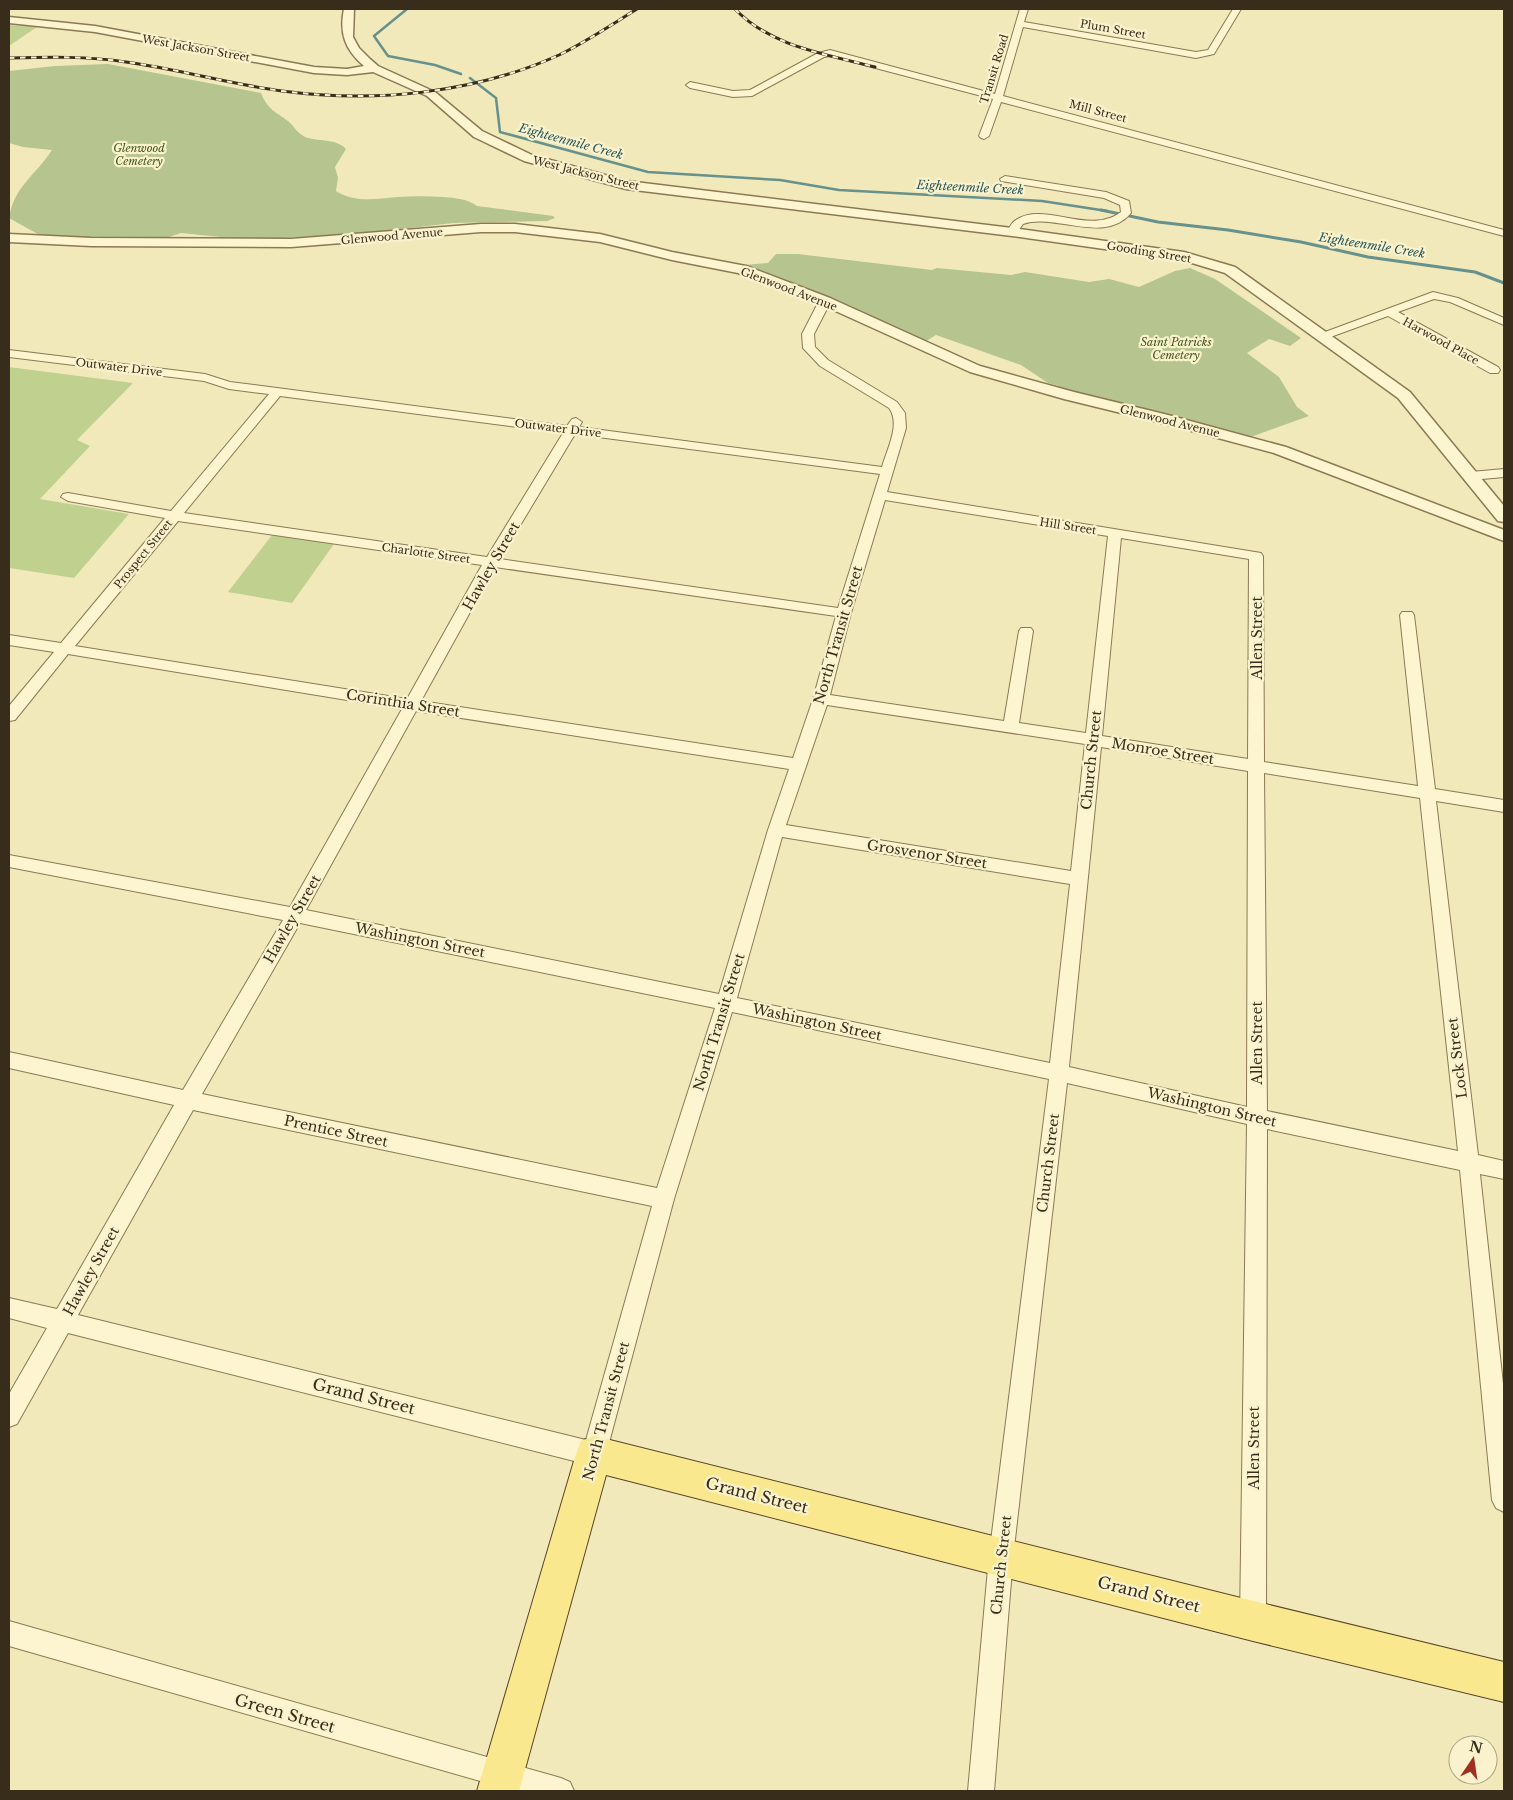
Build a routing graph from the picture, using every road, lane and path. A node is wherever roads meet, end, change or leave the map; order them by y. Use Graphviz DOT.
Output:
graph roads {
  1 [pos="349,9"];
  2 [pos="1024,9"];
  3 [pos="1236,9"];
  4 [pos="9,20"];
  5 [pos="1020,24"];
  6 [pos="374,68"];
  7 [pos="690,85"];
  8 [pos="998,98"];
  9 [pos="984,136"];
  10 [pos="1004,179"];
  11 [pos="1012,232"];
  12 [pos="1504,233"];
  13 [pos="9,238"];
  14 [pos="825,301"];
  15 [pos="1388,311"];
  16 [pos="1504,322"];
  17 [pos="1321,337"];
  18 [pos="9,353"];
  19 [pos="9,363"];
  20 [pos="1494,370"];
  21 [pos="229,385"];
  22 [pos="277,392"];
  23 [pos="572,430"];
  24 [pos="1504,473"];
  25 [pos="1471,476"];
  26 [pos="883,482"];
  27 [pos="68,497"];
  28 [pos="174,516"];
  29 [pos="1504,516"];
  30 [pos="1115,534"];
  31 [pos="1504,536"];
  32 [pos="1256,556"];
  33 [pos="491,562"];
  34 [pos="844,613"];
  35 [pos="1407,615"];
  36 [pos="1026,631"];
  37 [pos="9,640"];
  38 [pos="65,648"];
  39 [pos="821,699"];
  40 [pos="412,705"];
  41 [pos="9,716"];
  42 [pos="1011,727"];
  43 [pos="1094,740"];
  44 [pos="798,765"];
  45 [pos="1257,766"];
  46 [pos="1426,794"];
  47 [pos="1504,806"];
  48 [pos="776,830"];
  49 [pos="9,861"];
  50 [pos="1078,878"];
  51 [pos="295,915"];
  52 [pos="726,1003"];
  53 [pos="9,1060"];
  54 [pos="1059,1073"];
  55 [pos="188,1100"];
  56 [pos="1257,1118"];
  57 [pos="1469,1162"];
  58 [pos="1504,1170"];
  59 [pos="664,1199"];
  60 [pos="9,1308"];
  61 [pos="63,1321"];
  62 [pos="9,1416"];
  63 [pos="594,1454"];
  64 [pos="1504,1500"];
  65 [pos="1001,1557"];
  66 [pos="1252,1620"];
  67 [pos="9,1633"];
  68 [pos="1504,1682"];
  69 [pos="500,1784"];
  70 [pos="561,1791"];
  71 [pos="981,1791"];
  1 -- 6 [label="street"];
  2 -- 5 [label="street, Transit Road"];
  3 -- 5 [label="street, Plum Street"];
  4 -- 6 [label="street, West Jackson Street"];
  5 -- 8 [label="street, Transit Road"];
  6 -- 11 [label="street, West Jackson Street"];
  7 -- 8 [label="street, Mill Street"];
  8 -- 9 [label="street, Transit Road"];
  8 -- 12 [label="street, Mill Street"];
  10 -- 11 [label="street, Gooding Street"];
  11 -- 17 [label="street, Gooding Street"];
  13 -- 14 [label="street, Glenwood Avenue"];
  14 -- 26 [label="street, North Transit Street"];
  14 -- 31 [label="street, Glenwood Avenue"];
  15 -- 16 [label="street"];
  15 -- 17 [label="street"];
  15 -- 20 [label="street, Harwood Place"];
  17 -- 25 [label="street, Gooding Street"];
  18 -- 21 [label="street, Outwater Drive"];
  19 -- 21 [label="street, Outwater Drive"];
  21 -- 22 [label="street, Outwater Drive"];
  22 -- 23 [label="street, Outwater Drive"];
  22 -- 28 [label="street, Prospect Street"];
  23 -- 26 [label="street, Outwater Drive"];
  23 -- 33 [label="street, Hawley Street"];
  24 -- 25 [label="street"];
  25 -- 29 [label="street, Gooding Street"];
  26 -- 30 [label="street, Hill Street"];
  26 -- 34 [label="street, North Transit Street"];
  27 -- 28 [label="street, Charlotte Street"];
  28 -- 33 [label="street, Charlotte Street"];
  28 -- 38 [label="street, Prospect Street"];
  30 -- 32 [label="street, Hill Street"];
  30 -- 43 [label="street, Church Street"];
  32 -- 45 [label="street, Allen Street"];
  33 -- 34 [label="street, Charlotte Street"];
  33 -- 40 [label="street, Hawley Street"];
  34 -- 39 [label="street, North Transit Street"];
  35 -- 46 [label="street, Lock Street"];
  36 -- 42 [label="street"];
  37 -- 38 [label="street, Corinthia Street"];
  38 -- 40 [label="street, Corinthia Street"];
  38 -- 41 [label="street, Prospect Street"];
  39 -- 42 [label="street, Monroe Street"];
  39 -- 44 [label="street, North Transit Street"];
  40 -- 44 [label="street, Corinthia Street"];
  40 -- 51 [label="street, Hawley Street"];
  42 -- 43 [label="street, Monroe Street"];
  43 -- 45 [label="street, Monroe Street"];
  43 -- 50 [label="street, Church Street"];
  44 -- 48 [label="street, North Transit Street"];
  45 -- 46 [label="street, Monroe Street"];
  45 -- 56 [label="street, Allen Street"];
  46 -- 47 [label="street, Monroe Street"];
  46 -- 57 [label="street, Lock Street"];
  48 -- 50 [label="street, Grosvenor Street"];
  48 -- 52 [label="street, North Transit Street"];
  49 -- 51 [label="street, Washington Street"];
  50 -- 54 [label="street, Church Street"];
  51 -- 52 [label="street, Washington Street"];
  51 -- 55 [label="street, Hawley Street"];
  52 -- 54 [label="street, Washington Street"];
  52 -- 59 [label="street, North Transit Street"];
  53 -- 55 [label="street, Prentice Street"];
  54 -- 56 [label="street, Washington Street"];
  54 -- 65 [label="street, Church Street"];
  55 -- 59 [label="street, Prentice Street"];
  55 -- 61 [label="street, Hawley Street"];
  56 -- 57 [label="street, Washington Street"];
  56 -- 66 [label="street, Allen Street"];
  57 -- 58 [label="street, Washington Street"];
  57 -- 64 [label="street, Lock Street"];
  59 -- 63 [label="street, North Transit Street"];
  60 -- 61 [label="street, Grand Street"];
  61 -- 62 [label="street, Hawley Street"];
  61 -- 63 [label="street, Grand Street"];
  63 -- 65 [label="main road, Grand Street"];
  63 -- 69 [label="main road, North Transit Street"];
  65 -- 66 [label="main road, Grand Street"];
  65 -- 71 [label="street, Church Street"];
  66 -- 68 [label="main road, Grand Street"];
  67 -- 69 [label="street, Green Street"];
  69 -- 70 [label="street, Green Street"];
}
